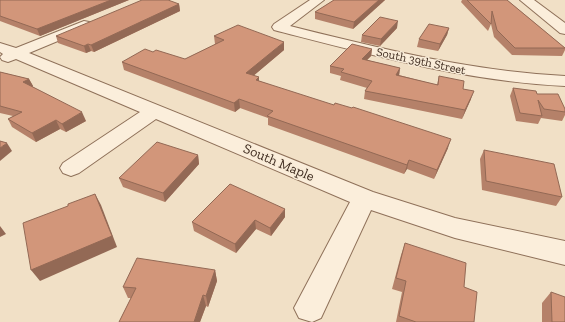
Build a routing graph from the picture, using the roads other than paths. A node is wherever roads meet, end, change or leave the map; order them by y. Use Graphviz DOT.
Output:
graph roads {
  1 [pos="318,0"];
  2 [pos="526,0"];
  3 [pos="94,21"];
  4 [pos="565,30"];
  5 [pos="5,54"];
  6 [pos="565,81"];
  7 [pos="155,111"];
  8 [pos="71,168"];
  9 [pos="364,198"];
  10 [pos="565,253"];
  11 [pos="310,308"];
  1 -- 6 [label="street, South 39th Street"];
  2 -- 4 [label="street"];
  3 -- 5 [label="street"];
  5 -- 7 [label="street, South Maple"];
  7 -- 8 [label="street"];
  7 -- 9 [label="street, South Maple"];
  9 -- 10 [label="street, South Maple"];
  9 -- 11 [label="street"];
}
